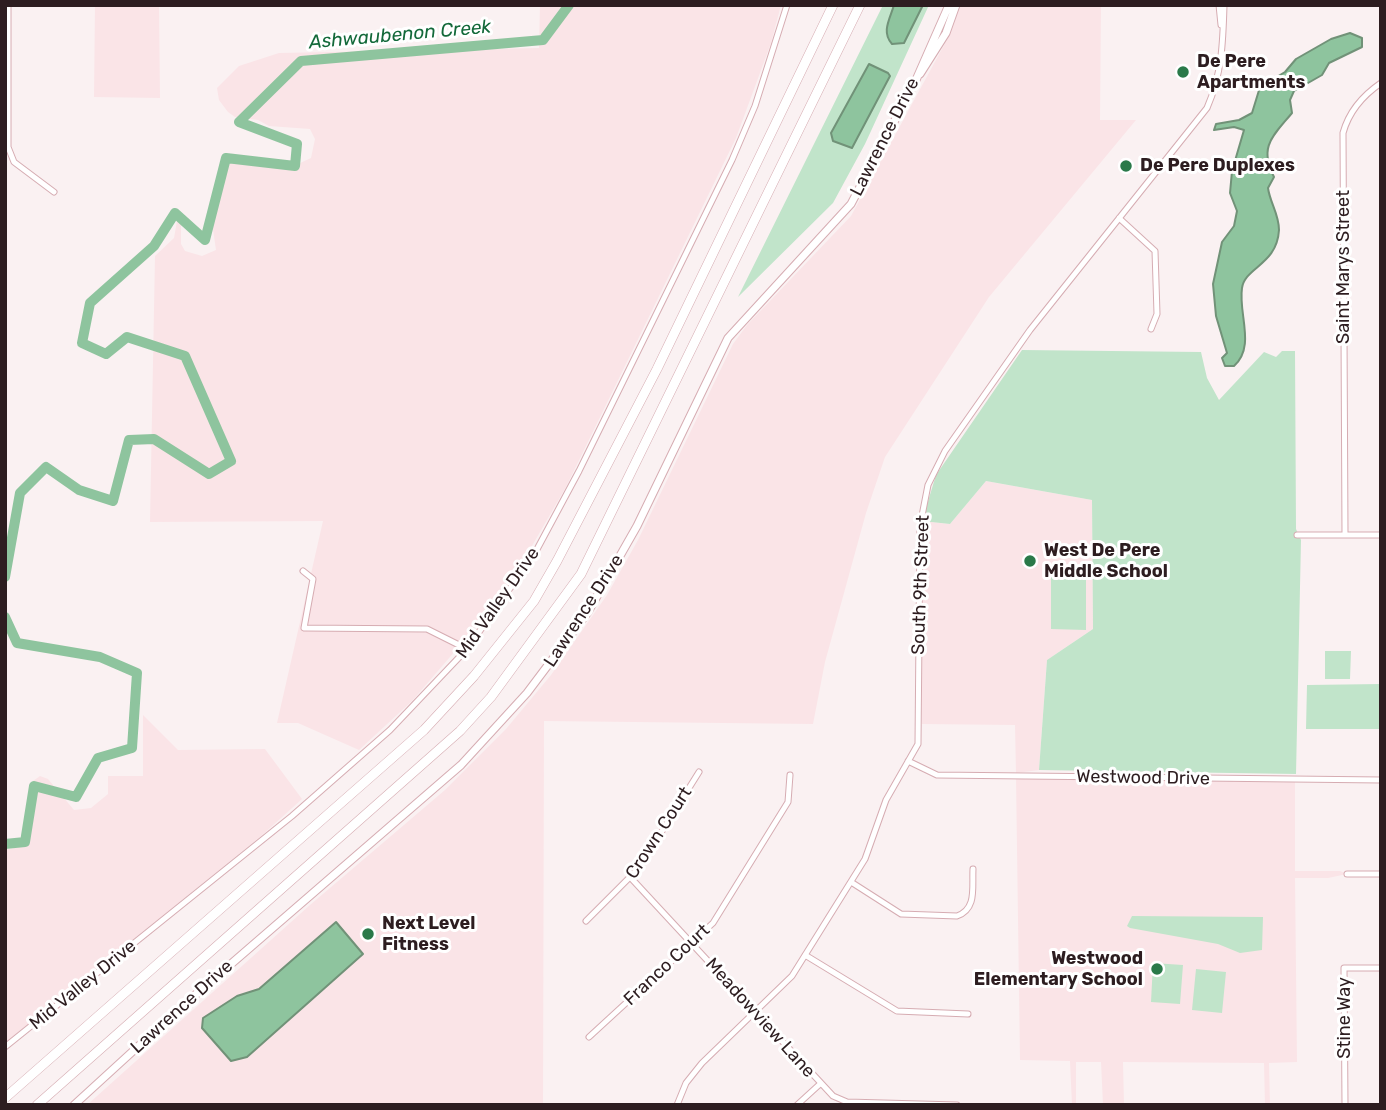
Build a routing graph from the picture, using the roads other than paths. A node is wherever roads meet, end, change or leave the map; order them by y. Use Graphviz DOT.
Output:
graph roads {
  1 [pos="8,5"];
  2 [pos="787,5"];
  3 [pos="833,5"];
  4 [pos="860,5"];
  5 [pos="948,5"];
  6 [pos="956,5"];
  7 [pos="1219,5"];
  8 [pos="1224,5"];
  9 [pos="1223,39"];
  10 [pos="916,80"];
  11 [pos="1381,83"];
  12 [pos="54,191"];
  13 [pos="1119,218"];
  14 [pos="1151,330"];
  15 [pos="1297,535"];
  16 [pos="1345,535"];
  17 [pos="1381,535"];
  18 [pos="303,571"];
  19 [pos="467,649"];
  20 [pos="908,761"];
  21 [pos="699,772"];
  22 [pos="790,775"];
  23 [pos="1381,780"];
  24 [pos="973,869"];
  25 [pos="1347,874"];
  26 [pos="1381,874"];
  27 [pos="631,878"];
  28 [pos="851,882"];
  29 [pos="586,921"];
  30 [pos="691,943"];
  31 [pos="805,955"];
  32 [pos="1381,968"];
  33 [pos="756,1013"];
  34 [pos="968,1014"];
  35 [pos="589,1037"];
  36 [pos="5,1047"];
  37 [pos="820,1084"];
  38 [pos="5,1098"];
  39 [pos="37,1105"];
  40 [pos="74,1105"];
  41 [pos="677,1105"];
  42 [pos="797,1105"];
  43 [pos="957,1105"];
  44 [pos="1345,1105"];
  1 -- 12 [label="street"];
  2 -- 19 [label="street, Mid Valley Drive"];
  3 -- 38 [label="highway"];
  4 -- 39 [label="highway"];
  5 -- 10 [label="main road, Lawrence Drive"];
  6 -- 10 [label="main road"];
  7 -- 9 [label="street, South 9th Street"];
  8 -- 9 [label="street, South 9th Street"];
  9 -- 13 [label="street, South 9th Street"];
  10 -- 40 [label="main road, Lawrence Drive"];
  11 -- 16 [label="street, Saint Marys Street"];
  13 -- 14 [label="street"];
  13 -- 20 [label="street, South 9th Street"];
  15 -- 16 [label="street"];
  16 -- 17 [label="street"];
  18 -- 19 [label="street"];
  19 -- 36 [label="street, Mid Valley Drive"];
  20 -- 23 [label="street, Westwood Drive"];
  20 -- 28 [label="street, South 9th Street"];
  21 -- 27 [label="street, Crown Court"];
  22 -- 30 [label="street, Franco Court"];
  24 -- 28 [label="street"];
  25 -- 26 [label="street"];
  27 -- 29 [label="street, Crown Court"];
  27 -- 30 [label="street, Meadowview Lane"];
  28 -- 31 [label="street, South 9th Street"];
  30 -- 33 [label="street, Meadowview Lane"];
  30 -- 35 [label="street, Franco Court"];
  31 -- 33 [label="street, South 9th Street"];
  31 -- 34 [label="street"];
  32 -- 44 [label="street, Stine Way"];
  33 -- 37 [label="street, Meadowview Lane"];
  33 -- 41 [label="street, South 9th Street"];
  37 -- 42 [label="street"];
  37 -- 43 [label="street, Meadowview Lane"];
}
